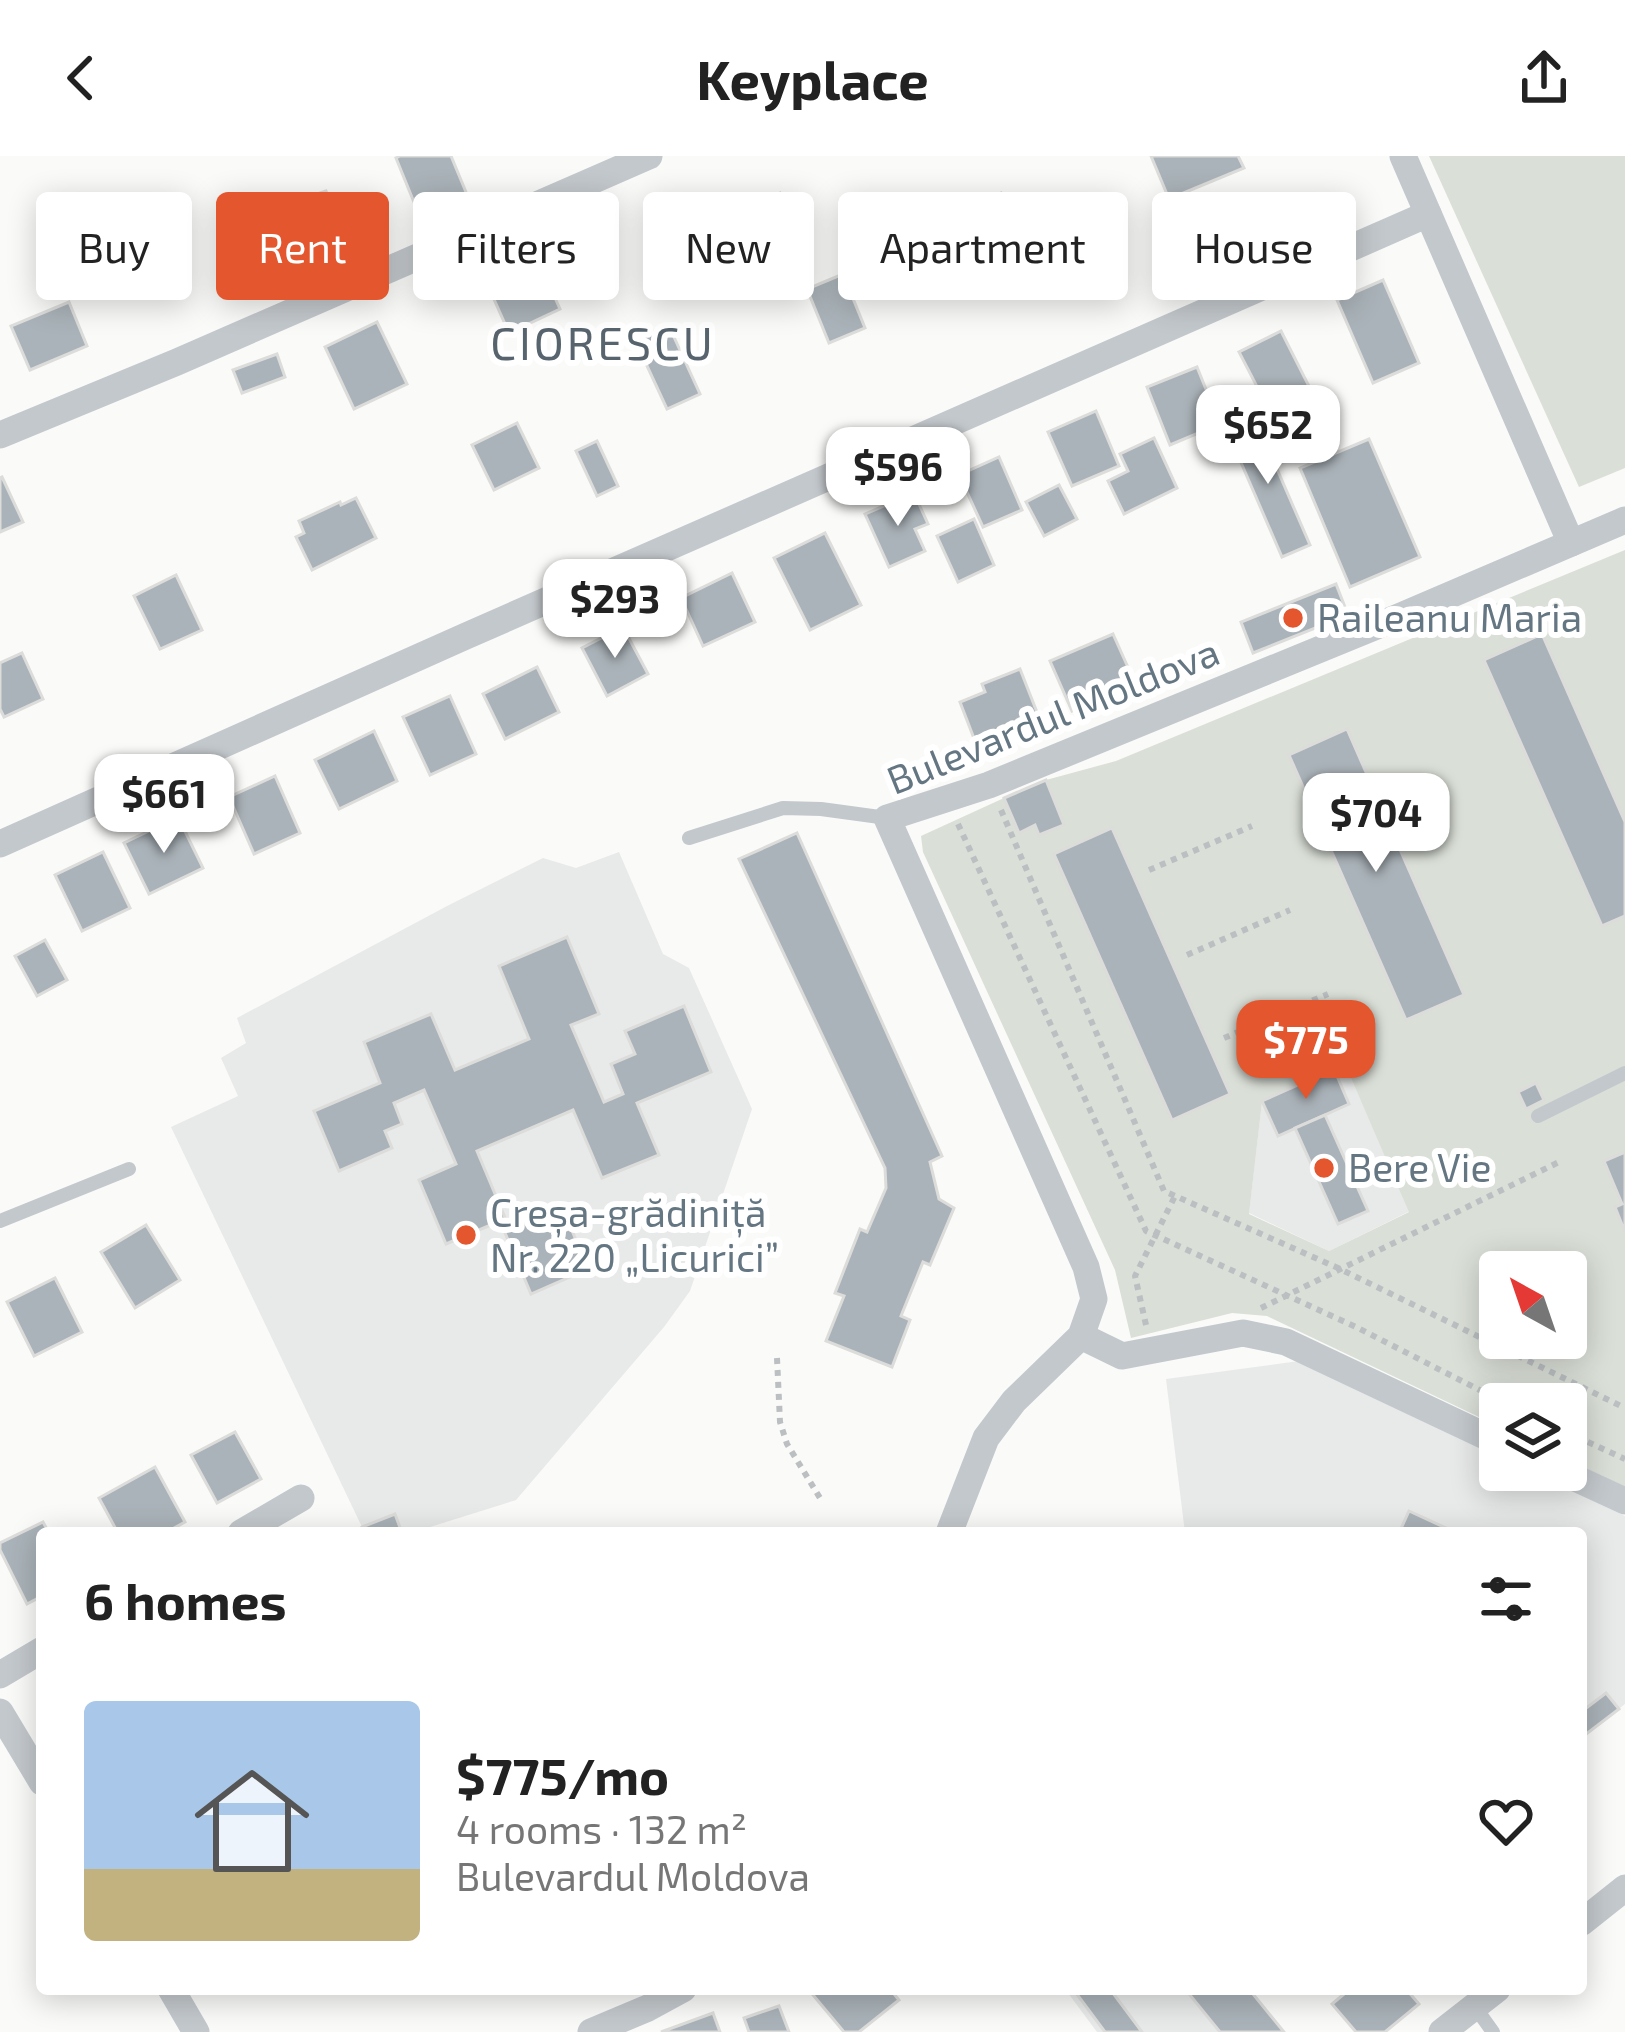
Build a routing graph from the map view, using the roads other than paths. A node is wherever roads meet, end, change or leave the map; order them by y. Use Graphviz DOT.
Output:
graph roads {
  1 [pos="649,156"];
  2 [pos="1403,156"];
  3 [pos="1428,214"];
  4 [pos="0,435"];
  5 [pos="1625,520"];
  6 [pos="1571,543"];
  7 [pos="887,818"];
  8 [pos="689,838"];
  9 [pos="0,844"];
  10 [pos="1625,1073"];
  11 [pos="1538,1115"];
  12 [pos="129,1169"];
  13 [pos="0,1221"];
  14 [pos="1081,1336"];
  15 [pos="1479,1433"];
  16 [pos="1587,1483"];
  17 [pos="301,1498"];
  18 [pos="1625,1501"];
  19 [pos="251,1527"];
  20 [pos="951,1527"];
  21 [pos="36,1654"];
  22 [pos="0,1675"];
  23 [pos="0,1712"];
  24 [pos="36,1772"];
  25 [pos="1625,1888"];
  26 [pos="1587,1918"];
  27 [pos="174,1995"];
  28 [pos="672,1995"];
  29 [pos="1486,1998"];
  30 [pos="196,2032"];
  31 [pos="591,2032"];
  32 [pos="1442,2032"];
  33 [pos="1493,2032"];
  1 -- 4 [label="street"];
  2 -- 3 [label="street"];
  3 -- 6 [label="street"];
  3 -- 9 [label="street"];
  5 -- 6 [label="street, Bulevardul Moldova"];
  6 -- 7 [label="street, Bulevardul Moldova"];
  7 -- 8 [label="lane"];
  7 -- 14 [label="street, Bulevardul Moldova"];
  10 -- 11 [label="lane"];
  12 -- 13 [label="lane"];
  14 -- 15 [label="street"];
  14 -- 20 [label="street"];
  16 -- 18 [label="street"];
  17 -- 19 [label="street"];
  21 -- 22 [label="street"];
  23 -- 24 [label="street"];
  25 -- 26 [label="street"];
  27 -- 30 [label="street"];
  28 -- 31 [label="street"];
  29 -- 32 [label="street"];
  29 -- 33 [label="lane"];
}
